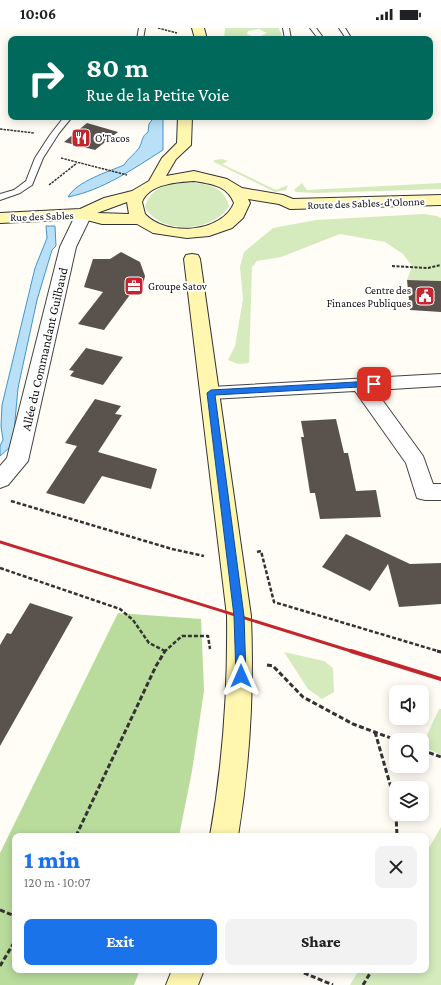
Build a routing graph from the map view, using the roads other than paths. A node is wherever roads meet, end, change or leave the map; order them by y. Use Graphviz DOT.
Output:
graph roads {
  1 [pos="313,28"];
  2 [pos="342,28"];
  3 [pos="319,36"];
  4 [pos="346,36"];
  5 [pos="65,120"];
  6 [pos="185,120"];
  7 [pos="191,155"];
  8 [pos="208,178"];
  9 [pos="156,182"];
  10 [pos="237,192"];
  11 [pos="138,195"];
  12 [pos="0,197"];
  13 [pos="441,200"];
  14 [pos="290,204"];
  15 [pos="251,213"];
  16 [pos="84,214"];
  17 [pos="0,218"];
  18 [pos="141,219"];
  19 [pos="212,230"];
  20 [pos="179,247"];
  21 [pos="441,380"];
  22 [pos="360,384"];
  23 [pos="211,393"];
  24 [pos="0,480"];
  25 [pos="441,492"];
  26 [pos="225,833"];
  27 [pos="187,973"];
  28 [pos="182,985"];
  1 -- 3 [label="lane"];
  2 -- 4 [label="lane"];
  5 -- 12 [label="lane"];
  6 -- 7 [label="main road"];
  7 -- 8 [label="main road"];
  7 -- 9 [label="main road"];
  8 -- 9 [label="main road"];
  8 -- 10 [label="main road"];
  9 -- 11 [label="main road"];
  10 -- 14 [label="main road"];
  10 -- 15 [label="main road"];
  11 -- 16 [label="main road, Rue des Sables"];
  11 -- 18 [label="main road"];
  13 -- 14 [label="main road, Route des Sables-d'Olonne"];
  14 -- 15 [label="main road"];
  15 -- 19 [label="main road"];
  16 -- 17 [label="main road, Rue des Sables"];
  16 -- 18 [label="main road, Rue des Sables"];
  16 -- 24 [label="street, Allée du Commandant Guilbaud"];
  18 -- 20 [label="main road"];
  19 -- 20 [label="main road"];
  19 -- 20 [label="main road"];
  20 -- 23 [label="main road"];
  21 -- 22 [label="street"];
  22 -- 23 [label="street"];
  22 -- 25 [label="street"];
  23 -- 26 [label="main road"];
  27 -- 28 [label="main road"];
}
